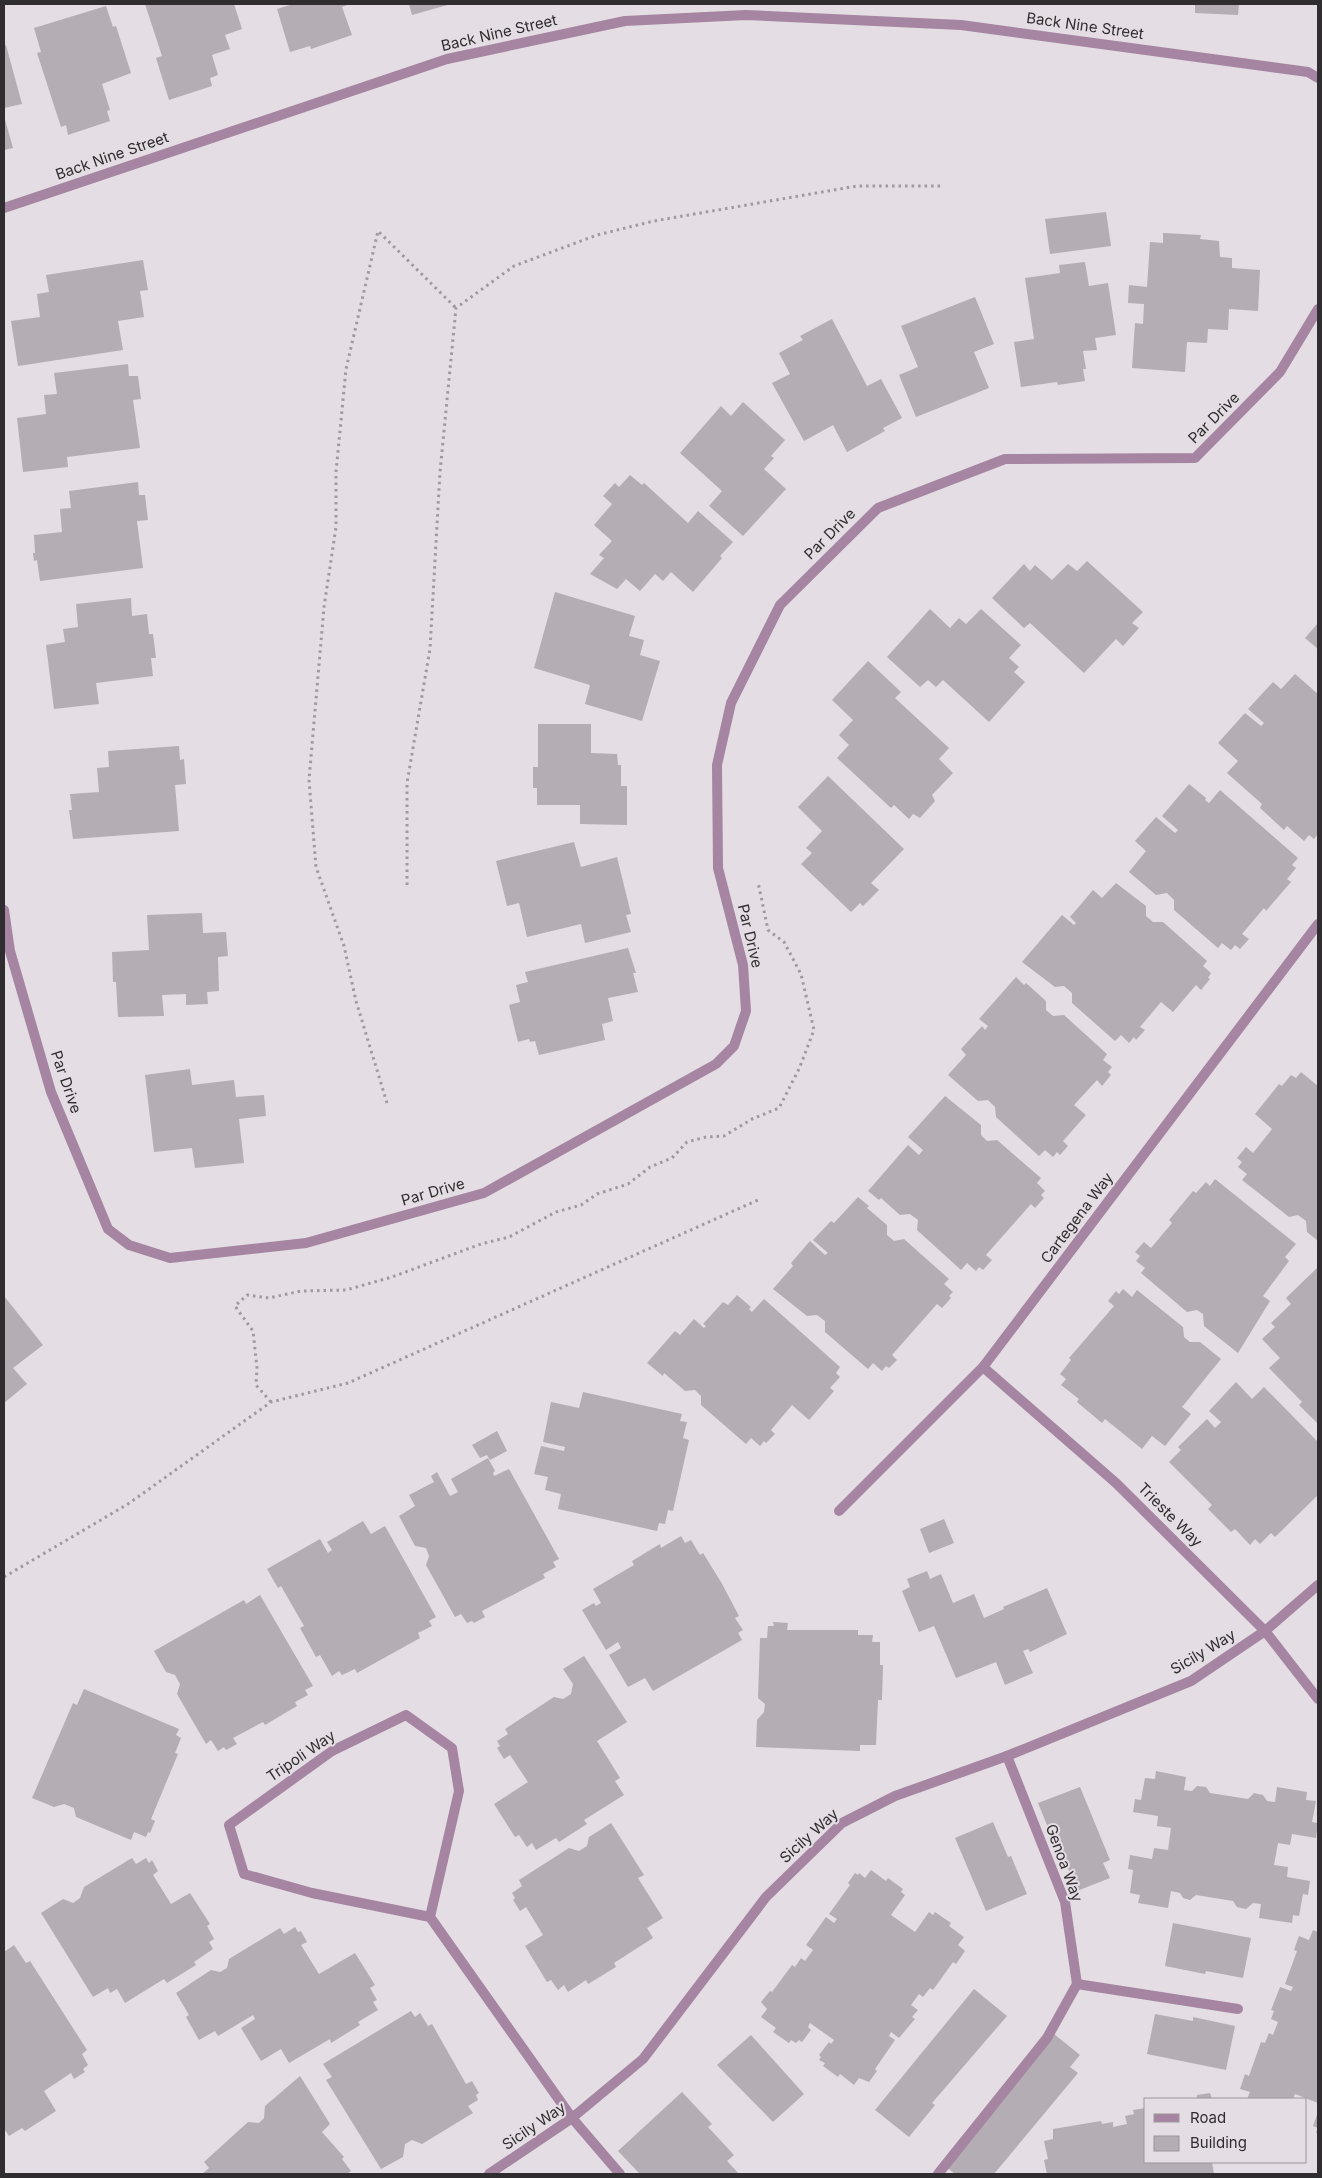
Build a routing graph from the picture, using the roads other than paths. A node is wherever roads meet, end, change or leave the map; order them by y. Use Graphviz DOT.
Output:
graph roads {
  1 [pos="1318,78"];
  2 [pos="4,208"];
  3 [pos="1318,309"];
  4 [pos="4,910"];
  5 [pos="1318,924"];
  6 [pos="983,1367"];
  7 [pos="839,1512"];
  8 [pos="1318,1585"];
  9 [pos="1265,1631"];
  10 [pos="1318,1700"];
  11 [pos="1007,1756"];
  12 [pos="430,1917"];
  13 [pos="1077,1984"];
  14 [pos="1238,2009"];
  15 [pos="572,2118"];
  16 [pos="489,2174"];
  17 [pos="620,2174"];
  18 [pos="938,2174"];
  1 -- 2 [label="street, Back Nine Street"];
  3 -- 4 [label="street, Par Drive"];
  5 -- 6 [label="street, Cartegena Way"];
  6 -- 7 [label="street, Cartegena Way"];
  6 -- 9 [label="street, Trieste Way"];
  8 -- 9 [label="street, Sicily Way"];
  9 -- 10 [label="street, Trieste Way"];
  9 -- 11 [label="street, Sicily Way"];
  11 -- 13 [label="street, Genoa Way"];
  11 -- 15 [label="street, Sicily Way"];
  12 -- 12 [label="street, Tripoli Way"];
  12 -- 15 [label="street"];
  13 -- 14 [label="street"];
  13 -- 18 [label="street"];
  15 -- 16 [label="street, Sicily Way"];
  15 -- 17 [label="street"];
}
